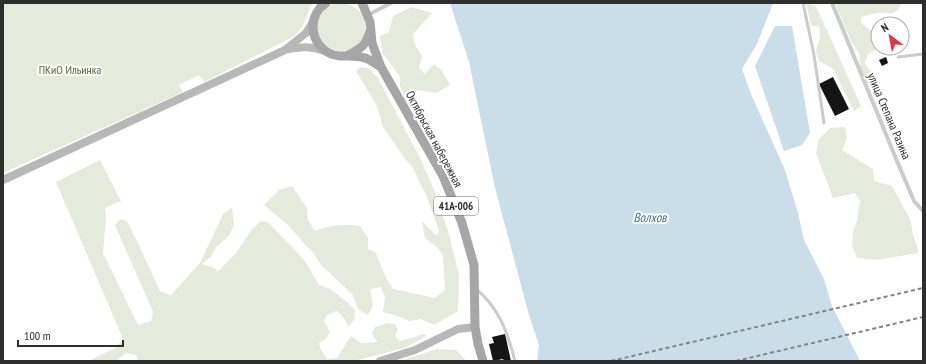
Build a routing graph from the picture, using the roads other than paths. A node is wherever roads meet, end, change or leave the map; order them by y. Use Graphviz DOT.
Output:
graph roads {
  1 [pos="326,3"];
  2 [pos="391,3"];
  3 [pos="803,3"];
  4 [pos="832,3"];
  5 [pos="363,7"];
  6 [pos="313,22"];
  7 [pos="370,29"];
  8 [pos="285,50"];
  9 [pos="333,54"];
  10 [pos="923,54"];
  11 [pos="348,55"];
  12 [pos="898,57"];
  13 [pos="381,67"];
  14 [pos="824,123"];
  15 [pos="3,180"];
  16 [pos="923,211"];
  17 [pos="475,288"];
  18 [pos="475,327"];
  19 [pos="380,361"];
  20 [pos="483,361"];
  21 [pos="515,361"];
  1 -- 6 [label="main road"];
  2 -- 5 [label="street"];
  3 -- 14 [label="lane"];
  4 -- 16 [label="street, улица Степана Разина"];
  5 -- 7 [label="main road, Октябрьская набережная / 41А-006"];
  6 -- 8 [label="main road"];
  6 -- 9 [label="main road"];
  7 -- 11 [label="main road"];
  7 -- 13 [label="main road, Октябрьская набережная / 41А-006"];
  8 -- 9 [label="main road"];
  8 -- 15 [label="main road"];
  9 -- 11 [label="main road"];
  10 -- 12 [label="lane"];
  11 -- 13 [label="main road"];
  13 -- 17 [label="main road, Октябрьская набережная / 41А-006"];
  17 -- 18 [label="main road, Октябрьская набережная / 41А-006"];
  17 -- 21 [label="lane"];
  18 -- 19 [label="main road"];
  18 -- 20 [label="main road, Октябрьская набережная / 41А-006"];
}
